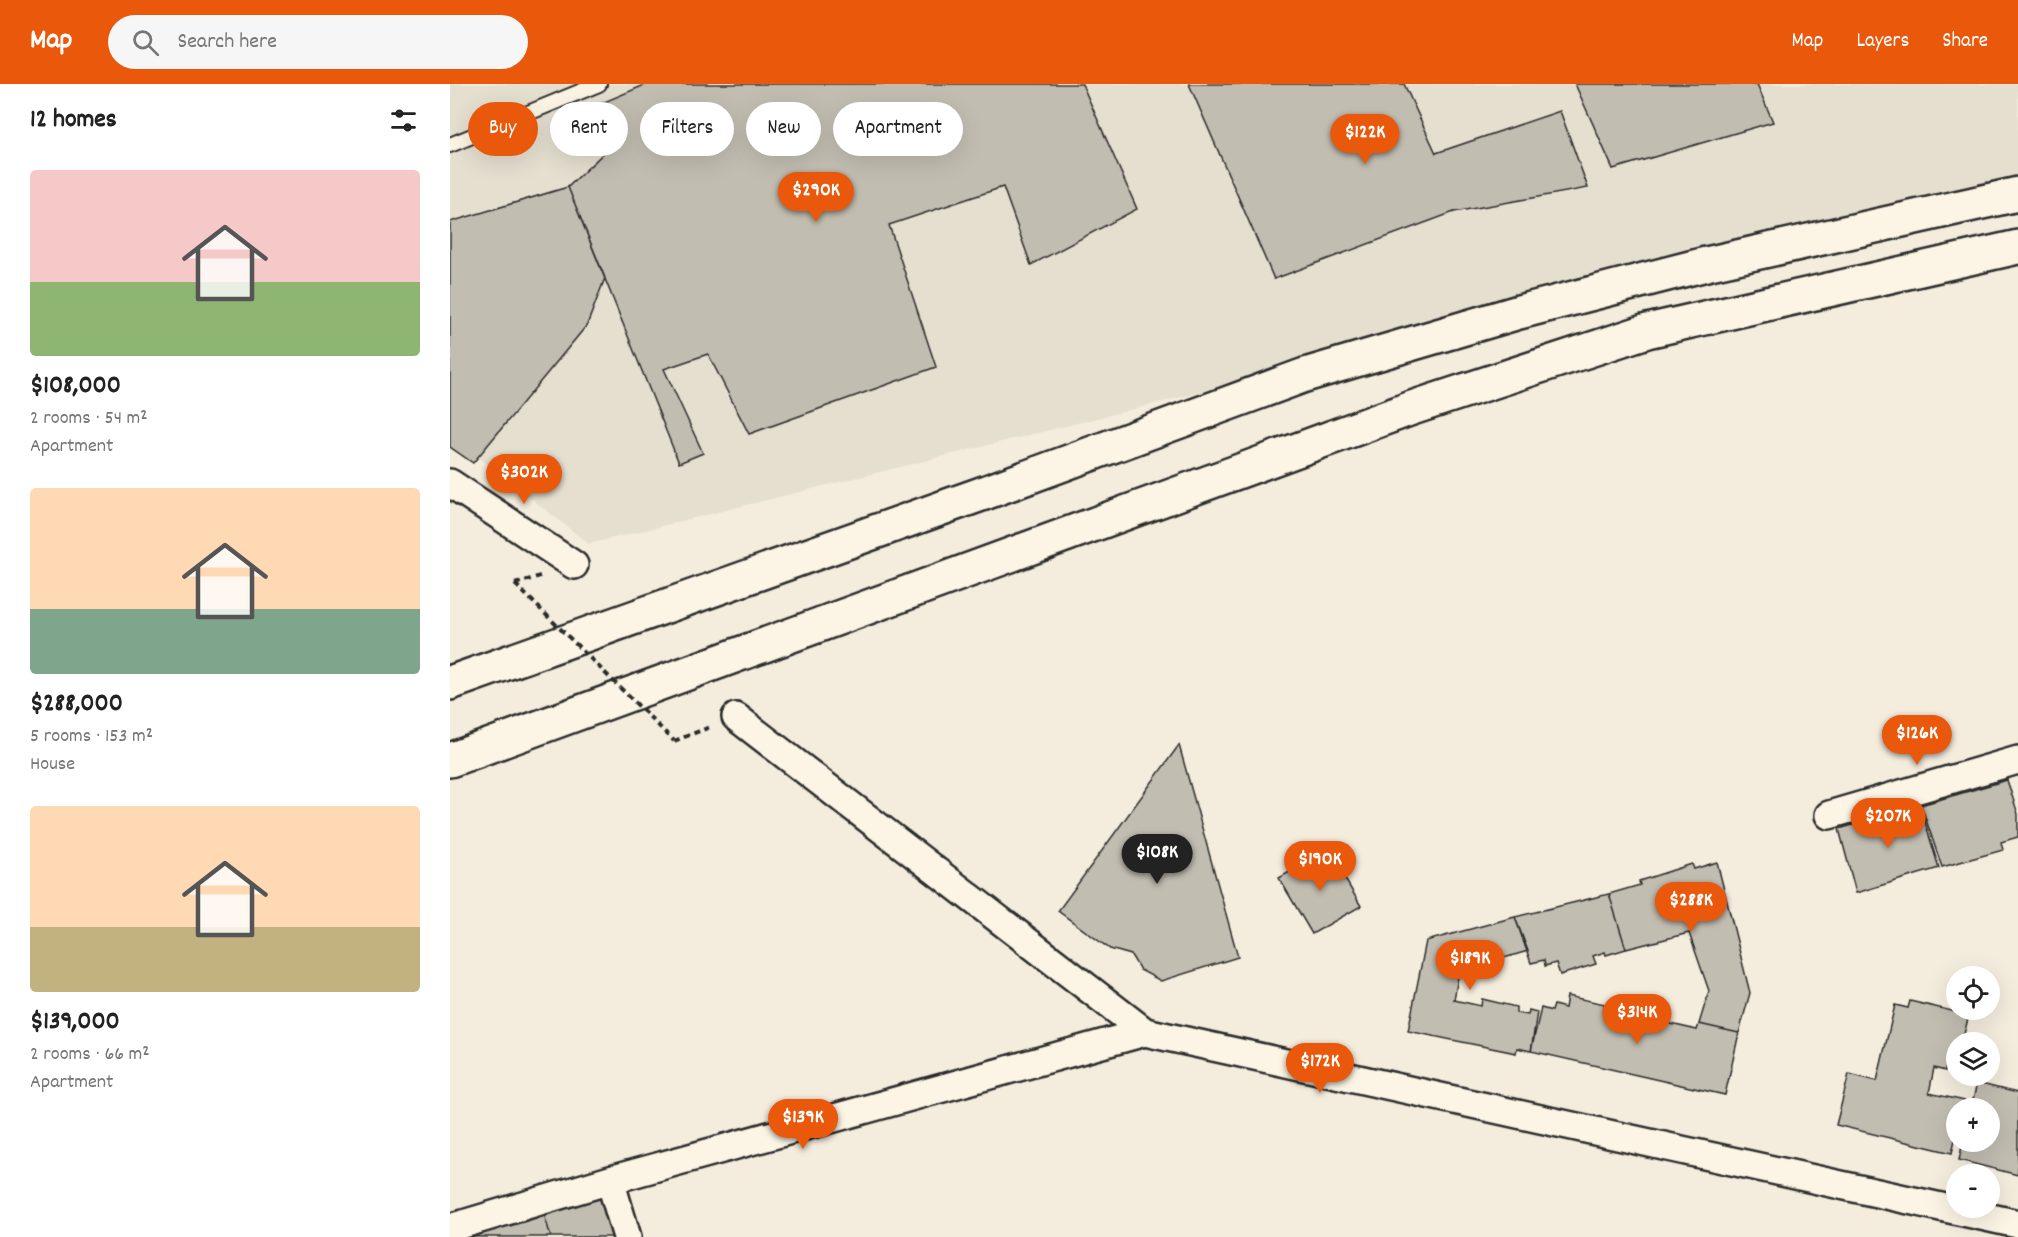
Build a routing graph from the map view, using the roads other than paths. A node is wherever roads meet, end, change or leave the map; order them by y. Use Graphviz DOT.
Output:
graph roads {
  1 [pos="599,84"];
  2 [pos="450,145"];
  3 [pos="2018,194"];
  4 [pos="2018,247"];
  5 [pos="450,483"];
  6 [pos="574,565"];
  7 [pos="450,683"];
  8 [pos="736,717"];
  9 [pos="450,760"];
  10 [pos="2018,760"];
  11 [pos="1829,815"];
  12 [pos="1145,1032"];
  13 [pos="610,1180"];
  14 [pos="2018,1224"];
  15 [pos="450,1228"];
  16 [pos="627,1237"];
  1 -- 2 [label="lane"];
  3 -- 7 [label="highway"];
  4 -- 9 [label="highway"];
  5 -- 6 [label="street"];
  8 -- 12 [label="street"];
  10 -- 11 [label="street"];
  12 -- 13 [label="street"];
  12 -- 14 [label="street"];
  13 -- 15 [label="street"];
  13 -- 16 [label="street"];
}
